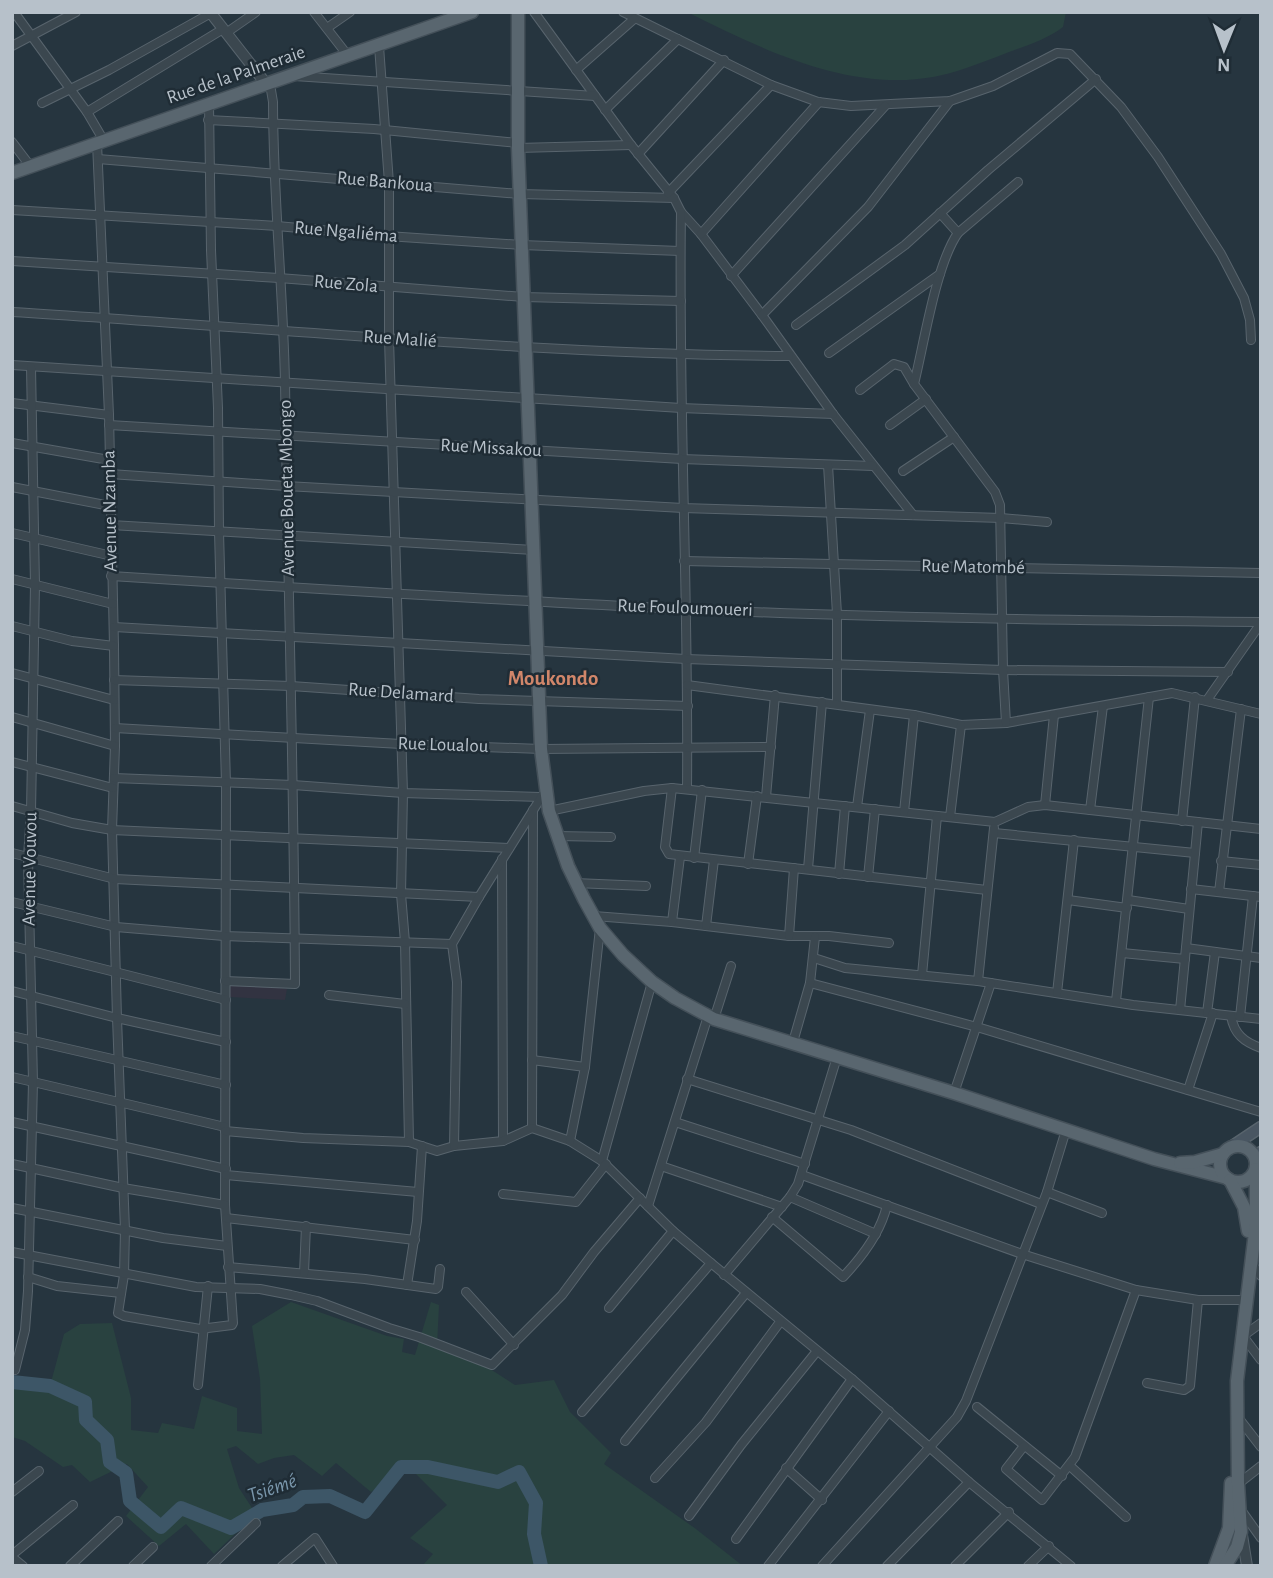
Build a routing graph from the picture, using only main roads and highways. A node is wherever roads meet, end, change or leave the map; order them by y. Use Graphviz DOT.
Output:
graph roads {
  1 [pos="518,12"];
  2 [pos="532,13"];
  3 [pos="464,14"];
  4 [pos="519,45"];
  5 [pos="12,173"];
  6 [pos="1261,1127"];
  7 [pos="1227,1151"];
  8 [pos="1257,1162"];
  9 [pos="1169,1163"];
  10 [pos="1228,1179"];
  11 [pos="1259,1191"];
  12 [pos="1233,1530"];
  13 [pos="1215,1566"];
  14 [pos="1225,1566"];
  1 -- 4 [label="main road"];
  2 -- 4 [label="main road"];
  3 -- 5 [label="main road, Rue de la Palmeraie"];
  4 -- 9 [label="main road"];
  6 -- 7 [label="main road"];
  7 -- 8 [label="main road"];
  7 -- 9 [label="main road"];
  7 -- 10 [label="main road"];
  8 -- 10 [label="main road"];
  8 -- 11 [label="main road"];
  9 -- 10 [label="main road"];
  10 -- 12 [label="main road"];
  11 -- 12 [label="main road"];
  12 -- 13 [label="main road"];
  12 -- 14 [label="main road"];
}
